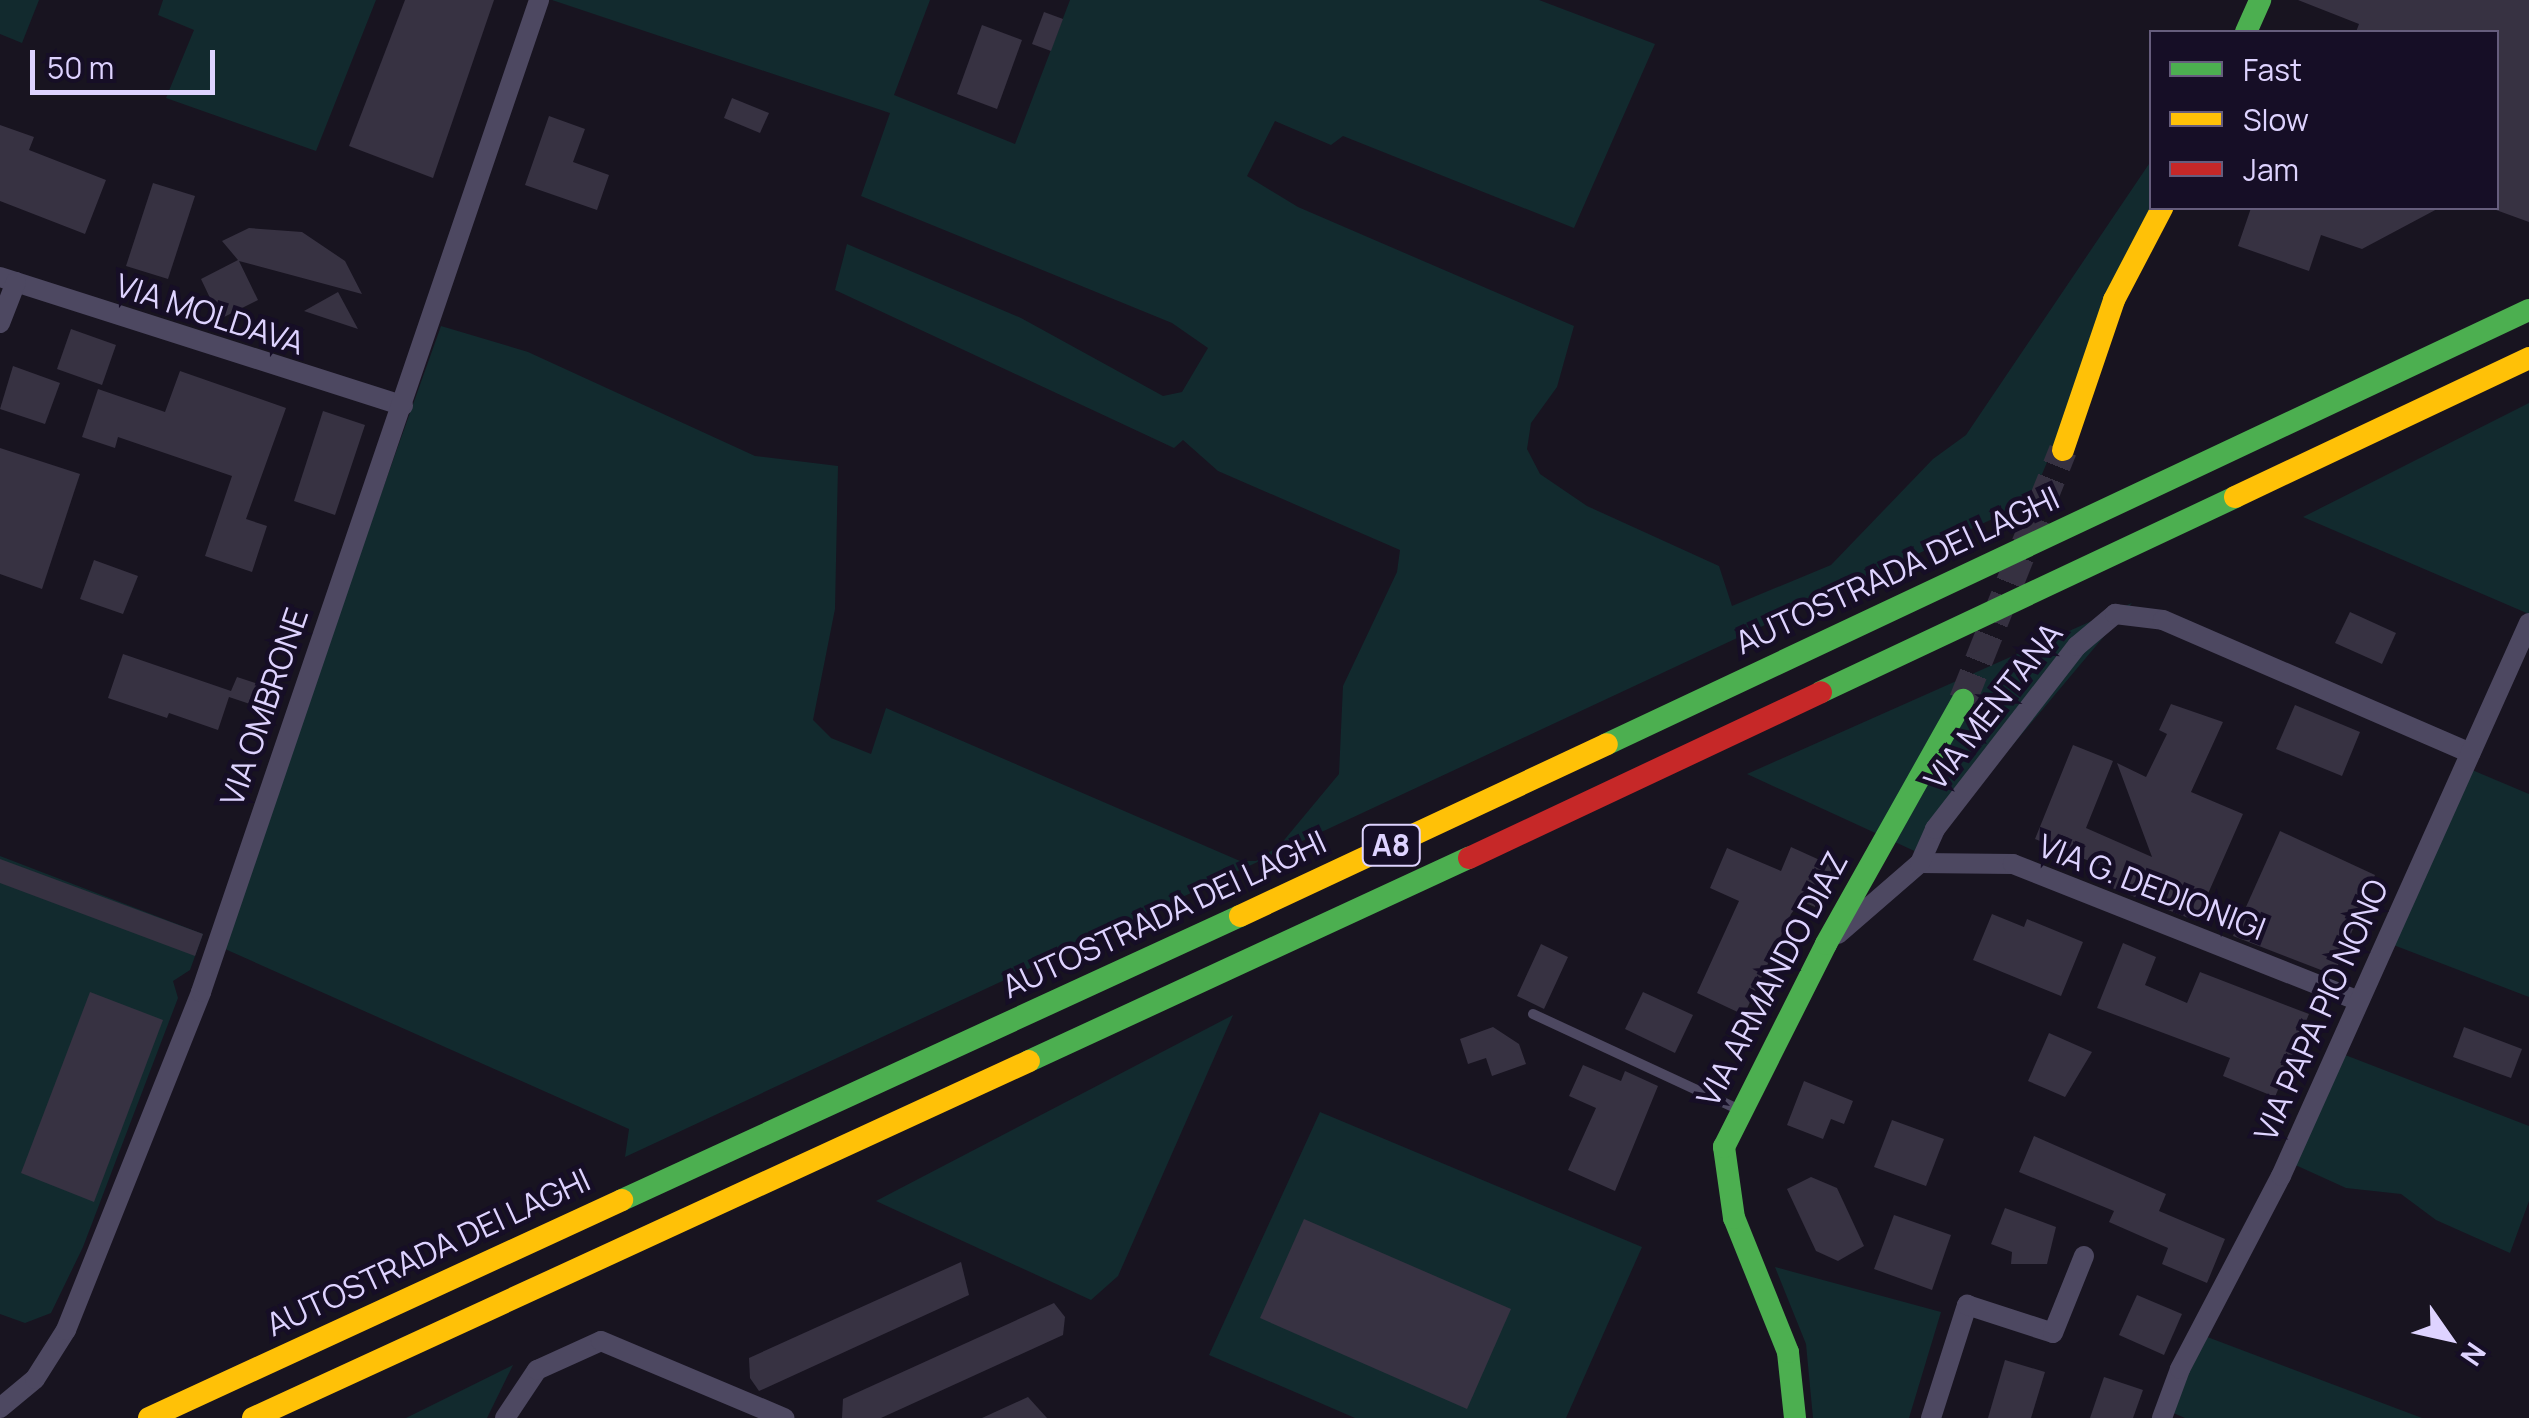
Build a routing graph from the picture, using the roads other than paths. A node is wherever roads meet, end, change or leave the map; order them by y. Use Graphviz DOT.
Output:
graph roads {
  1 [pos="539,0"];
  2 [pos="2260,0"];
  3 [pos="2247,30"];
  4 [pos="2161,210"];
  5 [pos="8,280"];
  6 [pos="2529,310"];
  7 [pos="0,324"];
  8 [pos="2529,358"];
  9 [pos="402,406"];
  10 [pos="2063,450"];
  11 [pos="2529,624"];
  12 [pos="1963,700"];
  13 [pos="2471,753"];
  14 [pos="1920,863"];
  15 [pos="1826,944"];
  16 [pos="2357,1000"];
  17 [pos="1533,1014"];
  18 [pos="1738,1109"];
  19 [pos="2084,1256"];
  20 [pos="0,1408"];
  21 [pos="149,1418"];
  22 [pos="253,1418"];
  23 [pos="504,1418"];
  24 [pos="784,1418"];
  25 [pos="1796,1418"];
  26 [pos="1932,1418"];
  27 [pos="2162,1418"];
  1 -- 9 [label="street, VIA OMBRONE"];
  2 -- 3 [label="main road"];
  4 -- 10 [label="main road"];
  5 -- 7 [label="street"];
  5 -- 9 [label="street, VIA MOLDAVA"];
  6 -- 21 [label="main road, AUTOSTRADA DEI LAGHI / A8"];
  8 -- 22 [label="main road, A8"];
  9 -- 20 [label="street, VIA OMBRONE"];
  11 -- 13 [label="street, VIA PAPA PIO NONO"];
  12 -- 15 [label="main road, VIA ARMANDO DIAZ"];
  13 -- 14 [label="street, VIA MENTANA"];
  13 -- 16 [label="street, VIA PAPA PIO NONO"];
  14 -- 15 [label="street, VIA MENTANA"];
  14 -- 16 [label="street, VIA G. DEDIONIGI"];
  15 -- 18 [label="main road, VIA ARMANDO DIAZ"];
  16 -- 27 [label="street, VIA PAPA PIO NONO"];
  17 -- 18 [label="lane"];
  18 -- 25 [label="main road, VIA ARMANDO DIAZ"];
  19 -- 26 [label="street"];
  23 -- 24 [label="street"];
}
